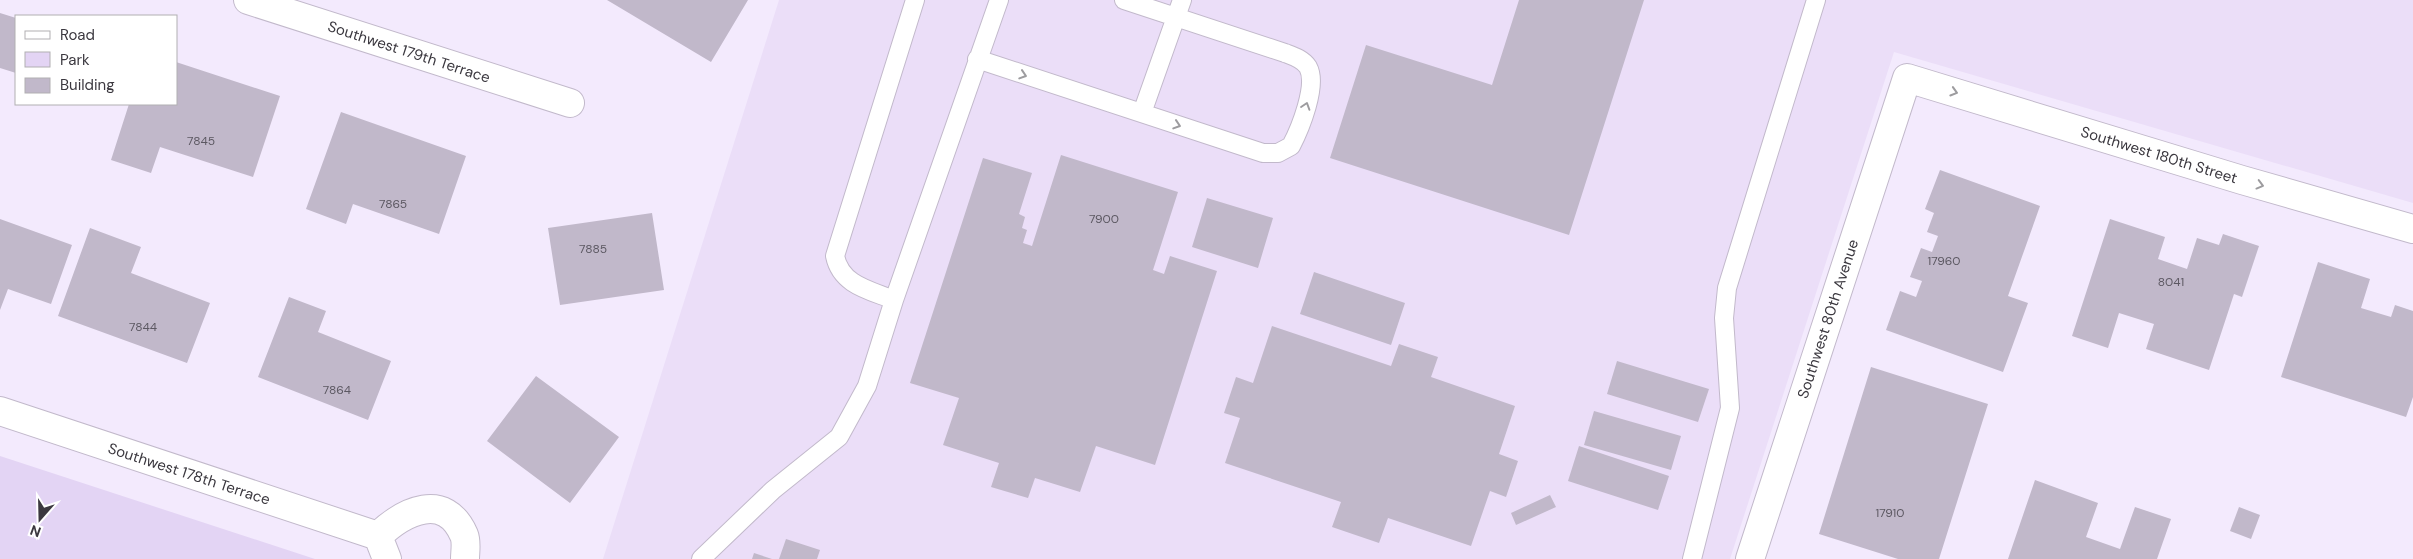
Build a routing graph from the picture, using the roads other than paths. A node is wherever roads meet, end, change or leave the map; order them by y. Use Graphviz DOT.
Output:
graph roads {
  1 [pos="248,0"];
  2 [pos="915,0"];
  3 [pos="999,0"];
  4 [pos="1124,0"];
  5 [pos="1182,0"];
  6 [pos="1816,0"];
  7 [pos="1176,18"];
  8 [pos="977,60"];
  9 [pos="1907,78"];
  10 [pos="570,103"];
  11 [pos="1142,113"];
  12 [pos="2413,229"];
  13 [pos="894,300"];
  14 [pos="0,411"];
  15 [pos="383,548"];
  16 [pos="465,559"];
  17 [pos="702,559"];
  18 [pos="1692,559"];
  19 [pos="1750,559"];
  1 -- 10 [label="street, Southwest 179th Terrace"];
  2 -- 13 [label="lane"];
  3 -- 8 [label="lane"];
  4 -- 7 [label="lane"];
  5 -- 7 [label="lane"];
  6 -- 18 [label="lane"];
  7 -- 11 [label="lane"];
  11 -- 7 [label="lane, one-way"];
  8 -- 11 [label="lane, one-way"];
  8 -- 13 [label="lane"];
  9 -- 12 [label="street, Southwest 180th Street, one-way"];
  9 -- 19 [label="street, Southwest 80th Avenue"];
  13 -- 17 [label="lane"];
  14 -- 15 [label="street, Southwest 178th Terrace"];
  15 -- 16 [label="street, Southwest 178th Terrace"];
}
